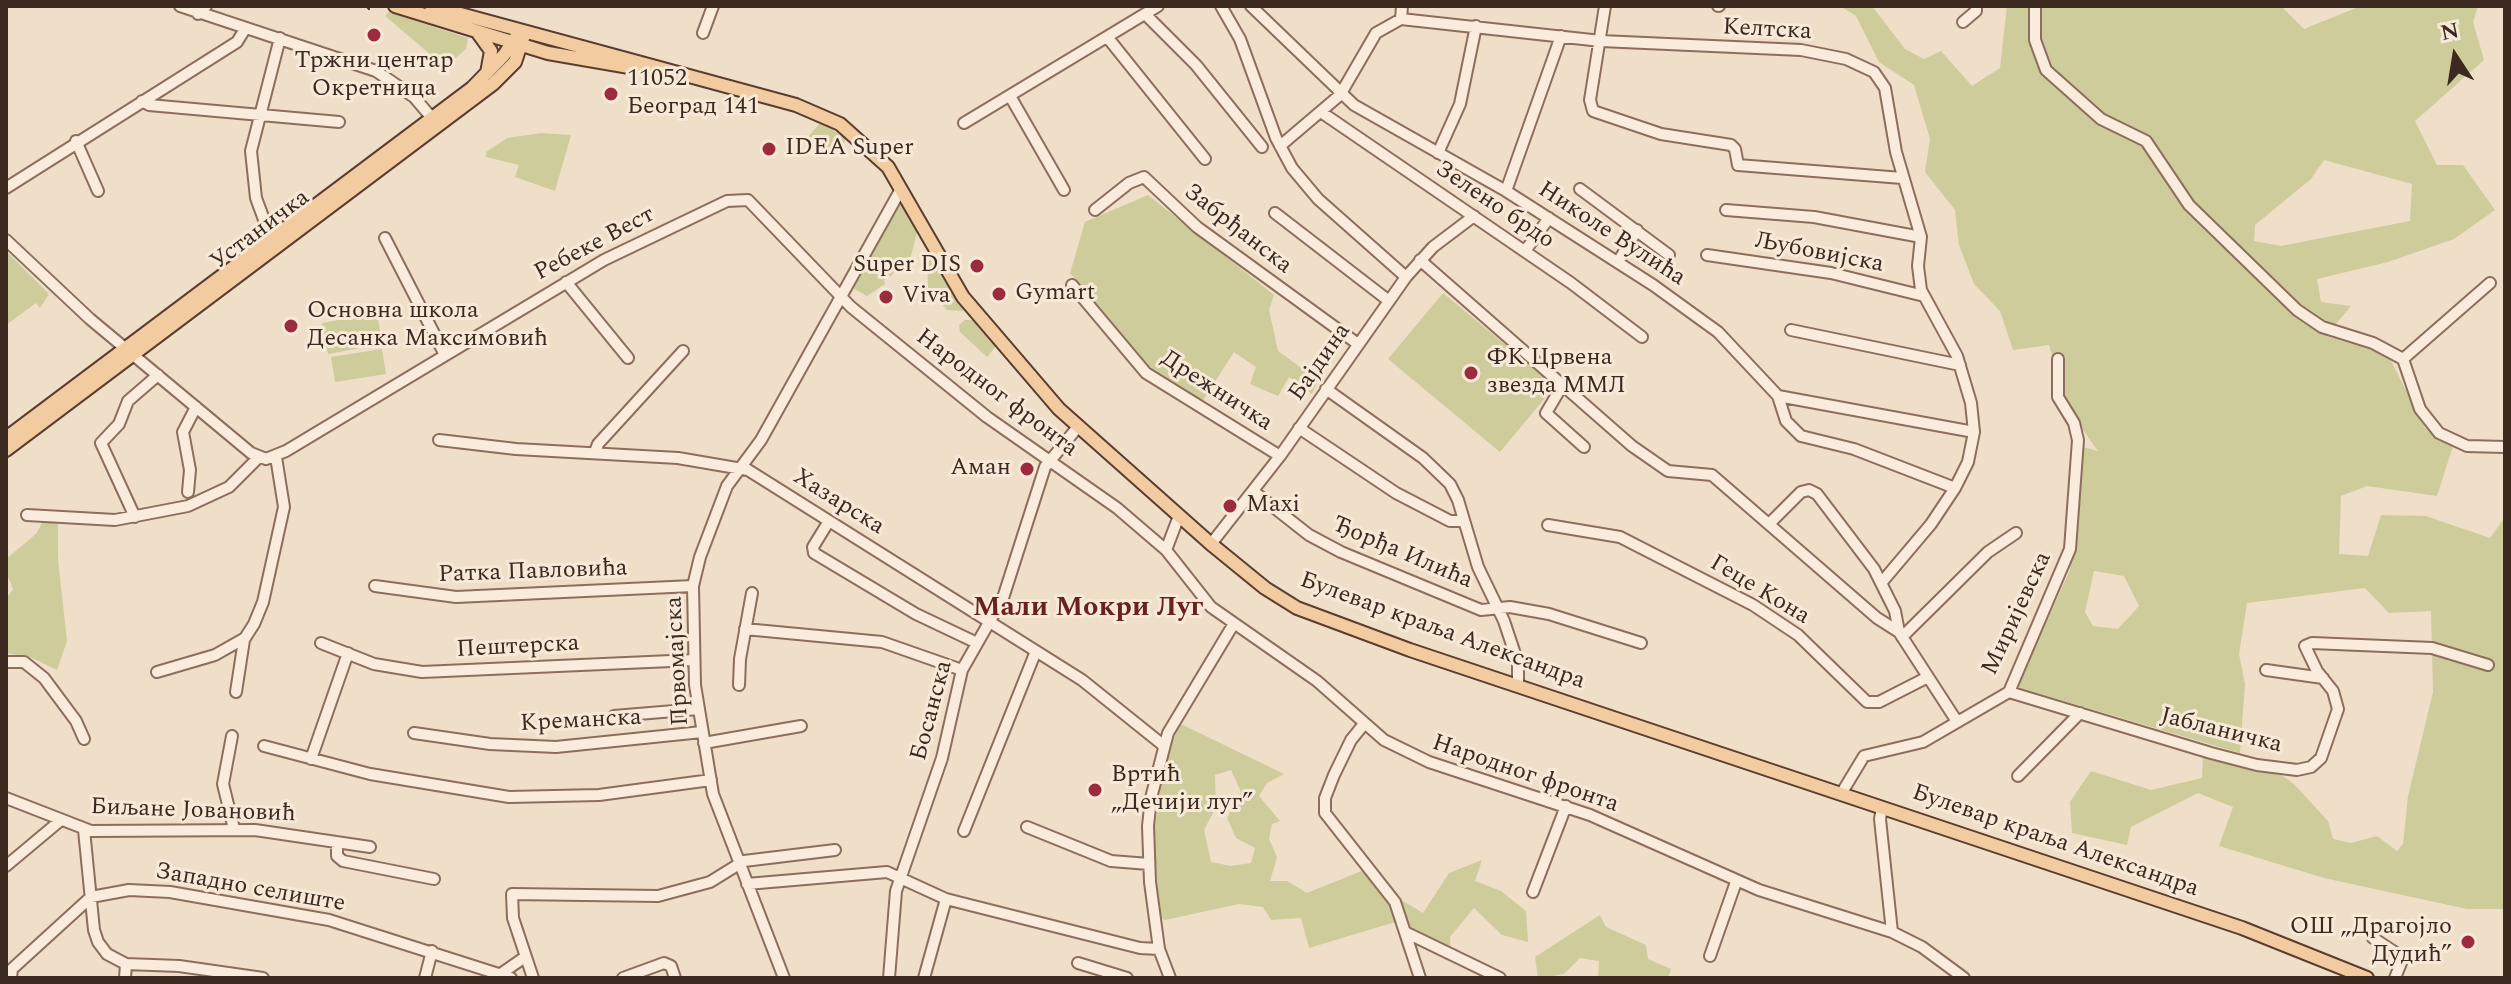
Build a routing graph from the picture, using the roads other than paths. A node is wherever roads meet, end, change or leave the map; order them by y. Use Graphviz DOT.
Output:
graph roads {
  1 [pos="180,6"];
  2 [pos="206,6"];
  3 [pos="395,6"];
  4 [pos="431,6"];
  5 [pos="713,6"];
  6 [pos="1158,6"];
  7 [pos="1221,6"];
  8 [pos="1251,6"];
  9 [pos="1402,6"];
  10 [pos="1605,6"];
  11 [pos="1976,6"];
  12 [pos="2035,6"];
  13 [pos="198,14"];
  14 [pos="1145,14"];
  15 [pos="1401,19"];
  16 [pos="1963,22"];
  17 [pos="1476,26"];
  18 [pos="245,29"];
  19 [pos="478,33"];
  20 [pos="703,33"];
  21 [pos="1561,36"];
  22 [pos="280,38"];
  23 [pos="520,38"];
  24 [pos="1108,38"];
  25 [pos="1601,41"];
  26 [pos="548,53"];
  27 [pos="515,62"];
  28 [pos="679,75"];
  29 [pos="486,76"];
  30 [pos="1340,95"];
  31 [pos="1010,96"];
  32 [pos="142,101"];
  33 [pos="1321,112"];
  34 [pos="259,114"];
  35 [pos="339,122"];
  36 [pos="435,122"];
  37 [pos="964,123"];
  38 [pos="76,141"];
  39 [pos="1280,146"];
  40 [pos="1262,147"];
  41 [pos="1438,153"];
  42 [pos="1205,159"];
  43 [pos="1902,178"];
  44 [pos="6,188"];
  45 [pos="901,189"];
  46 [pos="1580,189"];
  47 [pos="1064,190"];
  48 [pos="98,191"];
  49 [pos="1506,191"];
  50 [pos="748,200"];
  51 [pos="1095,210"];
  52 [pos="1726,210"];
  53 [pos="1275,213"];
  54 [pos="1474,216"];
  55 [pos="1549,218"];
  56 [pos="266,225"];
  57 [pos="1637,230"];
  58 [pos="1921,237"];
  59 [pos="385,238"];
  60 [pos="6,240"];
  61 [pos="1525,251"];
  62 [pos="1669,255"];
  63 [pos="1707,255"];
  64 [pos="1420,260"];
  65 [pos="1618,262"];
  66 [pos="1406,277"];
  67 [pos="566,282"];
  68 [pos="2490,283"];
  69 [pos="1072,285"];
  70 [pos="1924,296"];
  71 [pos="842,298"];
  72 [pos="1389,301"];
  73 [pos="1791,330"];
  74 [pos="1642,337"];
  75 [pos="1358,344"];
  76 [pos="683,351"];
  77 [pos="129,352"];
  78 [pos="445,355"];
  79 [pos="628,358"];
  80 [pos="2058,359"];
  81 [pos="2403,359"];
  82 [pos="1960,365"];
  83 [pos="158,375"];
  84 [pos="1562,386"];
  85 [pos="1326,389"];
  86 [pos="1778,396"];
  87 [pos="196,407"];
  88 [pos="1077,428"];
  89 [pos="1299,428"];
  90 [pos="1974,432"];
  91 [pos="6,438"];
  92 [pos="439,440"];
  93 [pos="1584,447"];
  94 [pos="2505,447"];
  95 [pos="6,450"];
  96 [pos="595,452"];
  97 [pos="1280,456"];
  98 [pos="276,457"];
  99 [pos="258,458"];
  100 [pos="1049,461"];
  101 [pos="739,468"];
  102 [pos="1955,488"];
  103 [pos="1253,491"];
  104 [pos="188,492"];
  105 [pos="27,515"];
  106 [pos="1179,516"];
  107 [pos="135,517"];
  108 [pos="829,521"];
  109 [pos="1463,521"];
  110 [pos="1769,524"];
  111 [pos="1548,525"];
  112 [pos="2016,533"];
  113 [pos="1211,544"];
  114 [pos="1166,550"];
  115 [pos="1882,582"];
  116 [pos="375,586"];
  117 [pos="693,586"];
  118 [pos="752,593"];
  119 [pos="1500,608"];
  120 [pos="990,623"];
  121 [pos="1233,625"];
  122 [pos="745,629"];
  123 [pos="1900,634"];
  124 [pos="245,638"];
  125 [pos="975,642"];
  126 [pos="321,643"];
  127 [pos="1641,643"];
  128 [pos="1036,651"];
  129 [pos="348,653"];
  130 [pos="694,660"];
  131 [pos="6,662"];
  132 [pos="2488,665"];
  133 [pos="962,670"];
  134 [pos="2266,670"];
  135 [pos="157,672"];
  136 [pos="1928,677"];
  137 [pos="2323,678"];
  138 [pos="739,685"];
  139 [pos="1518,685"];
  140 [pos="236,692"];
  141 [pos="2009,692"];
  142 [pos="698,709"];
  143 [pos="2080,713"];
  144 [pos="614,716"];
  145 [pos="1956,720"];
  146 [pos="1364,724"];
  147 [pos="801,726"];
  148 [pos="414,733"];
  149 [pos="232,736"];
  150 [pos="703,738"];
  151 [pos="84,739"];
  152 [pos="1163,745"];
  153 [pos="264,746"];
  154 [pos="311,759"];
  155 [pos="2018,776"];
  156 [pos="711,780"];
  157 [pos="1841,794"];
  158 [pos="7,799"];
  159 [pos="1566,806"];
  160 [pos="1882,808"];
  161 [pos="61,820"];
  162 [pos="1027,827"];
  163 [pos="234,829"];
  164 [pos="84,830"];
  165 [pos="964,831"];
  166 [pos="337,842"];
  167 [pos="370,847"];
  168 [pos="835,850"];
  169 [pos="738,863"];
  170 [pos="1149,864"];
  171 [pos="6,866"];
  172 [pos="900,876"];
  173 [pos="434,879"];
  174 [pos="1736,882"];
  175 [pos="747,884"];
  176 [pos="1533,892"];
  177 [pos="91,897"];
  178 [pos="946,899"];
  179 [pos="1892,932"];
  180 [pos="1407,933"];
  181 [pos="2373,938"];
  182 [pos="1159,949"];
  183 [pos="432,951"];
  184 [pos="1710,956"];
  185 [pos="525,957"];
  186 [pos="1078,963"];
  187 [pos="126,964"];
  188 [pos="506,976"];
  189 [pos="11,978"];
  190 [pos="125,978"];
  191 [pos="263,978"];
  192 [pos="425,978"];
  193 [pos="533,978"];
  194 [pos="623,978"];
  195 [pos="675,978"];
  196 [pos="784,978"];
  197 [pos="889,978"];
  198 [pos="924,978"];
  199 [pos="1127,978"];
  200 [pos="1170,978"];
  201 [pos="1420,978"];
  202 [pos="1500,978"];
  203 [pos="1964,978"];
  204 [pos="2367,978"];
  205 [pos="2395,978"];
  1 -- 13 [label="street"];
  2 -- 13 [label="street"];
  3 -- 19 [label="main road, Булевар краља Александра"];
  4 -- 23 [label="main road, Булевар краља Александра"];
  5 -- 20 [label="street"];
  6 -- 14 [label="street"];
  7 -- 39 [label="street"];
  8 -- 30 [label="street, Николе Вулића"];
  9 -- 15 [label="street"];
  10 -- 25 [label="street"];
  11 -- 16 [label="street"];
  12 -- 81 [label="street"];
  13 -- 18 [label="street"];
  14 -- 24 [label="street"];
  14 -- 40 [label="street"];
  15 -- 17 [label="street, Келтска"];
  15 -- 30 [label="street"];
  17 -- 21 [label="street, Келтска"];
  17 -- 41 [label="street"];
  18 -- 22 [label="street"];
  18 -- 32 [label="street"];
  19 -- 23 [label="main road, Булевар краља Александра"];
  19 -- 29 [label="main road"];
  21 -- 25 [label="street, Келтска"];
  21 -- 49 [label="street"];
  22 -- 34 [label="street"];
  22 -- 36 [label="street"];
  23 -- 26 [label="main road, Булевар краља Александра"];
  23 -- 27 [label="main road, Устаничка"];
  23 -- 28 [label="main road, Булевар краља Александра"];
  23 -- 29 [label="main road, Устаничка"];
  24 -- 31 [label="street"];
  24 -- 42 [label="street"];
  25 -- 43 [label="street, Келтска"];
  25 -- 43 [label="street"];
  26 -- 27 [label="main road"];
  26 -- 28 [label="main road, Булевар краља Александра"];
  27 -- 36 [label="main road, Устаничка"];
  28 -- 45 [label="main road, Булевар краља Александра"];
  29 -- 36 [label="main road, Устаничка"];
  30 -- 33 [label="street"];
  30 -- 41 [label="street, Николе Вулића"];
  31 -- 37 [label="street"];
  31 -- 47 [label="street"];
  32 -- 34 [label="street"];
  32 -- 38 [label="street"];
  33 -- 39 [label="street"];
  33 -- 54 [label="street, Зелено брдо"];
  34 -- 35 [label="street"];
  34 -- 56 [label="street"];
  36 -- 77 [label="main road, Устаничка"];
  38 -- 44 [label="street"];
  38 -- 48 [label="street"];
  39 -- 66 [label="street"];
  41 -- 49 [label="street, Николе Вулића"];
  43 -- 58 [label="street, Келтска"];
  45 -- 71 [label="street, Првомајска"];
  45 -- 88 [label="main road, Булевар краља Александра"];
  46 -- 57 [label="street"];
  49 -- 55 [label="street, Николе Вулића"];
  50 -- 67 [label="street, Ребеке Вест"];
  50 -- 71 [label="street, Народног фронта"];
  51 -- 75 [label="street, Забрђанска"];
  52 -- 58 [label="street"];
  53 -- 72 [label="street"];
  54 -- 61 [label="street, Зелено брдо"];
  54 -- 64 [label="street, Бајдина"];
  55 -- 61 [label="street"];
  55 -- 65 [label="street, Николе Вулића"];
  57 -- 62 [label="street"];
  57 -- 65 [label="street"];
  58 -- 70 [label="street"];
  59 -- 78 [label="street"];
  60 -- 77 [label="street"];
  61 -- 74 [label="street, Зелено брдо"];
  63 -- 70 [label="street, Љубовијска"];
  64 -- 66 [label="street, Бајдина"];
  64 -- 84 [label="street"];
  65 -- 86 [label="street, Николе Вулића"];
  66 -- 72 [label="street, Бајдина"];
  67 -- 78 [label="street, Ребеке Вест"];
  67 -- 79 [label="street"];
  68 -- 81 [label="street"];
  69 -- 97 [label="street, Дрежничка"];
  70 -- 82 [label="street"];
  71 -- 100 [label="street, Народног фронта"];
  71 -- 101 [label="street, Првомајска"];
  72 -- 75 [label="street, Бајдина"];
  73 -- 82 [label="street"];
  75 -- 85 [label="street, Бајдина"];
  76 -- 96 [label="street"];
  77 -- 83 [label="street"];
  77 -- 91 [label="main road, Устаничка"];
  77 -- 95 [label="main road, Устаничка"];
  78 -- 98 [label="street, Ребеке Вест"];
  80 -- 141 [label="street, Миријевска"];
  81 -- 94 [label="street"];
  82 -- 90 [label="street"];
  83 -- 87 [label="street"];
  83 -- 107 [label="street"];
  84 -- 93 [label="street"];
  84 -- 110 [label="street"];
  85 -- 89 [label="street, Бајдина"];
  85 -- 109 [label="street"];
  86 -- 90 [label="street"];
  86 -- 102 [label="street, Николе Вулића"];
  87 -- 99 [label="street"];
  87 -- 104 [label="street"];
  88 -- 100 [label="street, Босанска"];
  88 -- 106 [label="main road, Булевар краља Александра"];
  89 -- 97 [label="street, Бајдина"];
  89 -- 109 [label="street"];
  90 -- 102 [label="street"];
  92 -- 96 [label="street, Хазарска"];
  96 -- 101 [label="street, Хазарска"];
  97 -- 103 [label="street, Бајдина"];
  98 -- 99 [label="street, Ребеке Вест"];
  98 -- 124 [label="street"];
  99 -- 107 [label="street"];
  100 -- 114 [label="street, Народног фронта"];
  100 -- 120 [label="street, Босанска"];
  101 -- 108 [label="street, Хазарска"];
  101 -- 117 [label="street, Првомајска"];
  102 -- 115 [label="street"];
  103 -- 113 [label="street, Бајдина"];
  103 -- 119 [label="street, Ђорђа Илића"];
  105 -- 107 [label="street"];
  106 -- 113 [label="main road, Булевар краља Александра"];
  106 -- 114 [label="street"];
  108 -- 120 [label="street, Хазарска"];
  108 -- 125 [label="street"];
  109 -- 119 [label="street"];
  110 -- 115 [label="street"];
  110 -- 123 [label="street"];
  111 -- 136 [label="street, Геце Кона"];
  112 -- 123 [label="street"];
  113 -- 139 [label="main road, Булевар краља Александра"];
  114 -- 121 [label="street, Народног фронта"];
  115 -- 123 [label="street"];
  116 -- 117 [label="street, Ратка Павловића"];
  117 -- 130 [label="street, Првомајска"];
  118 -- 122 [label="street"];
  119 -- 127 [label="street, Ђорђа Илића"];
  119 -- 139 [label="street"];
  120 -- 125 [label="street, Босанска"];
  120 -- 128 [label="street, Хазарска"];
  121 -- 146 [label="street, Народног фронта"];
  121 -- 152 [label="street"];
  122 -- 133 [label="street"];
  122 -- 138 [label="street"];
  123 -- 136 [label="street"];
  124 -- 135 [label="street"];
  124 -- 140 [label="street"];
  125 -- 133 [label="street, Босанска"];
  126 -- 129 [label="street, Пештерска"];
  128 -- 152 [label="street, Хазарска"];
  128 -- 165 [label="street"];
  129 -- 130 [label="street, Пештерска"];
  129 -- 154 [label="street"];
  130 -- 142 [label="street, Првомајска"];
  131 -- 151 [label="street"];
  132 -- 137 [label="street, Јабланичка"];
  133 -- 172 [label="street, Босанска"];
  134 -- 137 [label="street"];
  136 -- 145 [label="street"];
  137 -- 143 [label="street, Јабланичка"];
  139 -- 157 [label="main road, Булевар краља Александра"];
  141 -- 143 [label="street, Јабланичка"];
  141 -- 145 [label="street, Миријевска"];
  142 -- 144 [label="street"];
  142 -- 150 [label="street, Првомајска"];
  143 -- 155 [label="street"];
  145 -- 157 [label="street, Миријевска"];
  146 -- 159 [label="street, Народног фронта"];
  146 -- 180 [label="street"];
  147 -- 150 [label="street, Креманска"];
  148 -- 150 [label="street, Креманска"];
  149 -- 163 [label="street"];
  150 -- 156 [label="street, Првомајска"];
  152 -- 170 [label="street"];
  153 -- 154 [label="street"];
  154 -- 156 [label="street"];
  156 -- 169 [label="street, Првомајска"];
  157 -- 160 [label="main road, Булевар краља Александра"];
  158 -- 161 [label="street, Биљане Јовановић"];
  159 -- 174 [label="street, Народног фронта"];
  159 -- 176 [label="street"];
  160 -- 179 [label="street"];
  160 -- 204 [label="main road, Булевар краља Александра"];
  161 -- 164 [label="street, Биљане Јовановић"];
  161 -- 171 [label="street"];
  162 -- 170 [label="street"];
  163 -- 164 [label="street, Биљане Јовановић"];
  163 -- 166 [label="street, Биљане Јовановић"];
  164 -- 177 [label="street"];
  166 -- 167 [label="street, Биљане Јовановић"];
  166 -- 173 [label="street"];
  168 -- 169 [label="street"];
  169 -- 175 [label="street, Првомајска"];
  169 -- 185 [label="street"];
  170 -- 182 [label="street"];
  172 -- 175 [label="street"];
  172 -- 178 [label="street"];
  172 -- 197 [label="street, Босанска"];
  174 -- 179 [label="street, Народног фронта"];
  174 -- 184 [label="street"];
  175 -- 196 [label="street, Првомајска"];
  177 -- 183 [label="street, Западно селиште"];
  177 -- 187 [label="street"];
  177 -- 189 [label="street"];
  178 -- 182 [label="street"];
  178 -- 198 [label="street"];
  179 -- 203 [label="street, Народног фронта"];
  180 -- 201 [label="street"];
  180 -- 202 [label="street"];
  181 -- 205 [label="street"];
  182 -- 200 [label="street"];
  183 -- 188 [label="street, Западно селиште"];
  183 -- 192 [label="street"];
  185 -- 188 [label="street"];
  185 -- 193 [label="street"];
  186 -- 199 [label="street"];
  187 -- 190 [label="street"];
  187 -- 191 [label="street"];
  194 -- 195 [label="street"];
}
